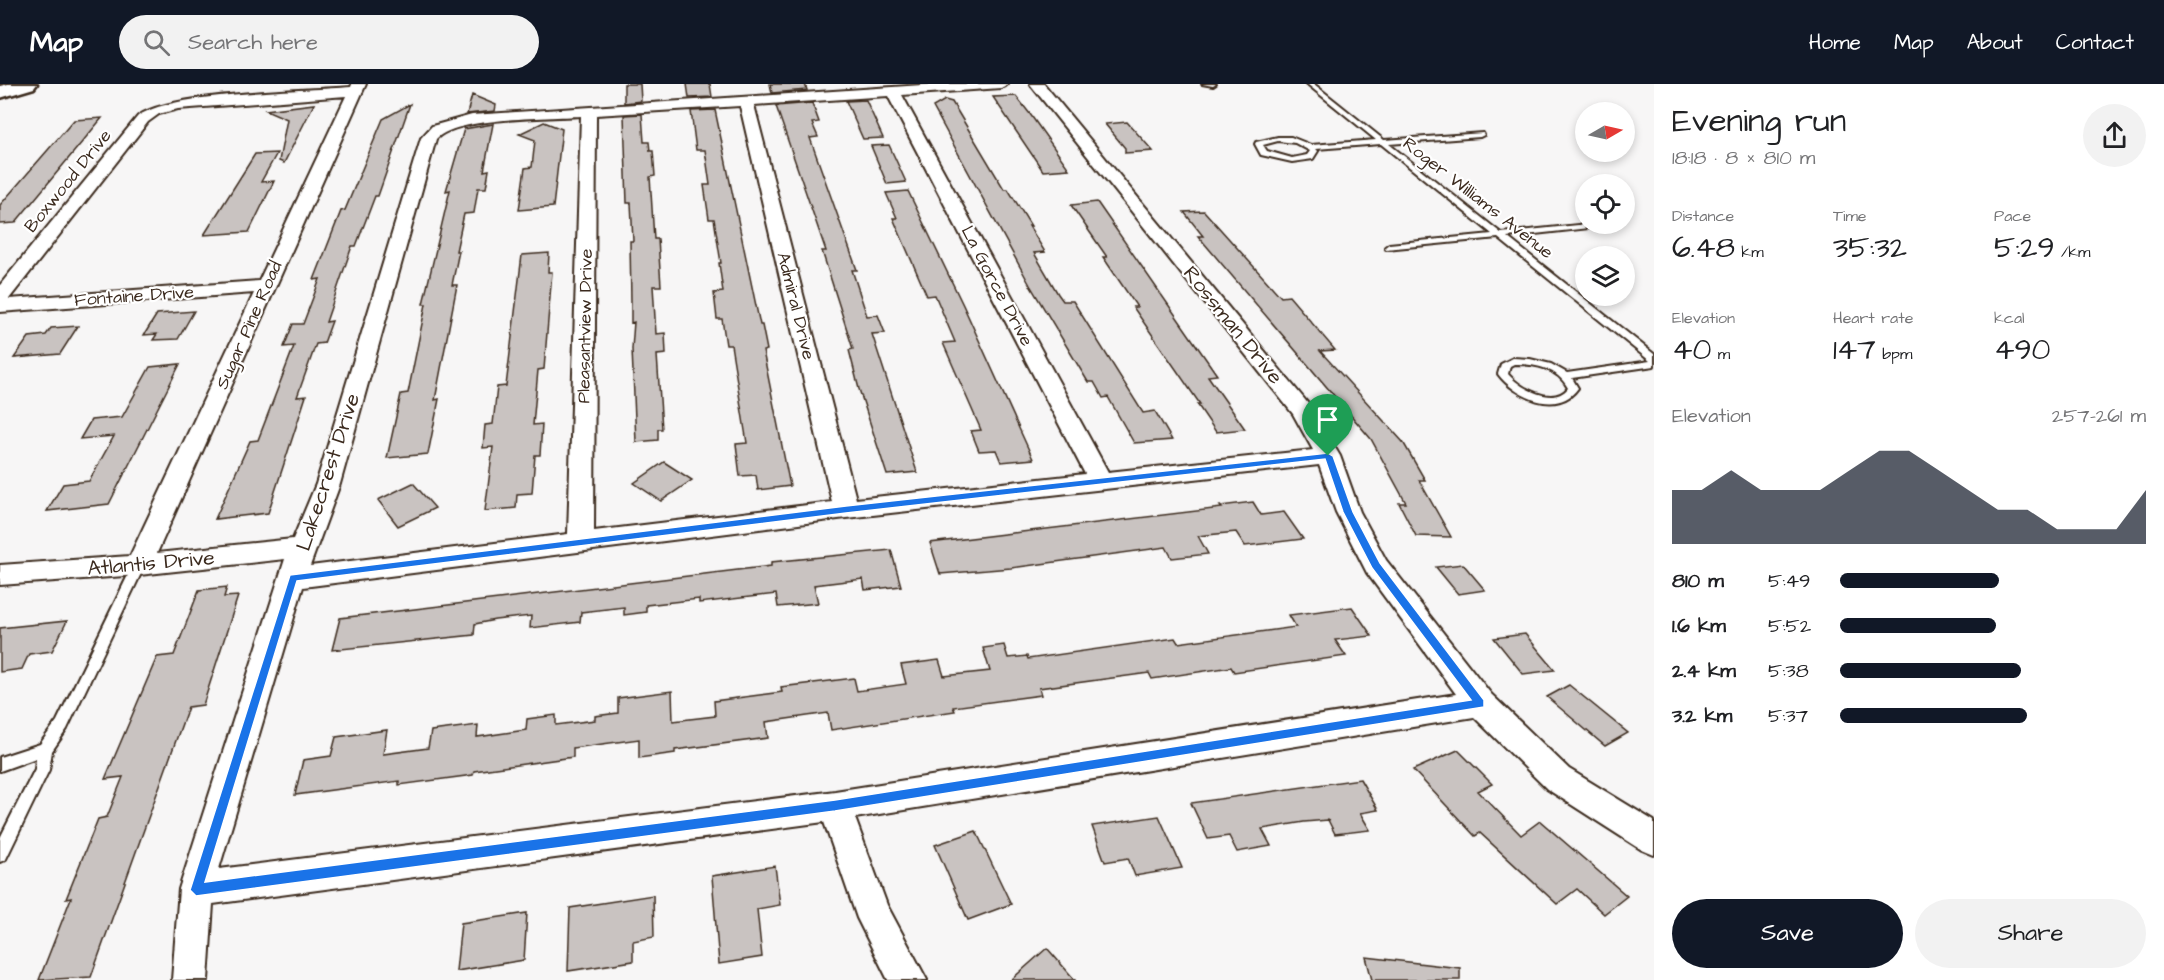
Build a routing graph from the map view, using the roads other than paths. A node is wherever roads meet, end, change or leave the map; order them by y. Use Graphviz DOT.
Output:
graph roads {
  1 [pos="28,84"];
  2 [pos="1001,84"];
  3 [pos="1038,84"];
  4 [pos="1205,84"];
  5 [pos="1213,84"];
  6 [pos="1310,84"];
  7 [pos="357,88"];
  8 [pos="0,92"];
  9 [pos="893,92"];
  10 [pos="746,102"];
  11 [pos="589,111"];
  12 [pos="1480,135"];
  13 [pos="1382,143"];
  14 [pos="1310,147"];
  15 [pos="1575,227"];
  16 [pos="1499,235"];
  17 [pos="1389,247"];
  18 [pos="267,286"];
  19 [pos="0,298"];
  20 [pos="0,306"];
  21 [pos="1654,361"];
  22 [pos="1564,376"];
  23 [pos="1328,456"];
  24 [pos="1101,481"];
  25 [pos="846,509"];
  26 [pos="581,541"];
  27 [pos="302,548"];
  28 [pos="139,565"];
  29 [pos="0,575"];
  30 [pos="293,578"];
  31 [pos="1480,703"];
  32 [pos="45,749"];
  33 [pos="0,764"];
  34 [pos="835,806"];
  35 [pos="1654,839"];
  36 [pos="0,854"];
  37 [pos="196,890"];
  38 [pos="190,980"];
  39 [pos="909,980"];
  1 -- 8 [label="street"];
  2 -- 9 [label="street"];
  3 -- 23 [label="street, Rossman Drive"];
  4 -- 5 [label="lane"];
  6 -- 13 [label="lane, Roger Williams Avenue"];
  7 -- 18 [label="street, Sugar Pine Road"];
  7 -- 19 [label="street, Boxwood Drive"];
  9 -- 10 [label="street"];
  9 -- 24 [label="street, La Gorce Drive"];
  10 -- 11 [label="street"];
  10 -- 25 [label="street, Admiral Drive"];
  11 -- 26 [label="street, Pleasantview Drive"];
  11 -- 27 [label="street, Lakecrest Drive"];
  12 -- 13 [label="lane"];
  13 -- 14 [label="lane"];
  13 -- 16 [label="lane, Roger Williams Avenue"];
  14 -- 14 [label="lane"];
  15 -- 16 [label="lane"];
  16 -- 17 [label="lane"];
  16 -- 21 [label="lane, Roger Williams Avenue"];
  18 -- 20 [label="street, Fontaine Drive"];
  18 -- 28 [label="street, Sugar Pine Road"];
  21 -- 22 [label="lane"];
  22 -- 22 [label="lane"];
  23 -- 24 [label="street"];
  23 -- 31 [label="street, Rossman Drive"];
  24 -- 25 [label="street"];
  25 -- 26 [label="street"];
  26 -- 30 [label="street"];
  27 -- 28 [label="street, Atlantis Drive"];
  27 -- 30 [label="street, Lakecrest Drive"];
  28 -- 29 [label="street, Atlantis Drive"];
  28 -- 32 [label="lane"];
  30 -- 37 [label="street, Lakecrest Drive"];
  31 -- 34 [label="street"];
  31 -- 35 [label="street, Rossman Drive"];
  32 -- 33 [label="lane"];
  32 -- 36 [label="lane"];
  34 -- 37 [label="street"];
  34 -- 39 [label="street"];
  37 -- 38 [label="street, Lakecrest Drive"];
}
